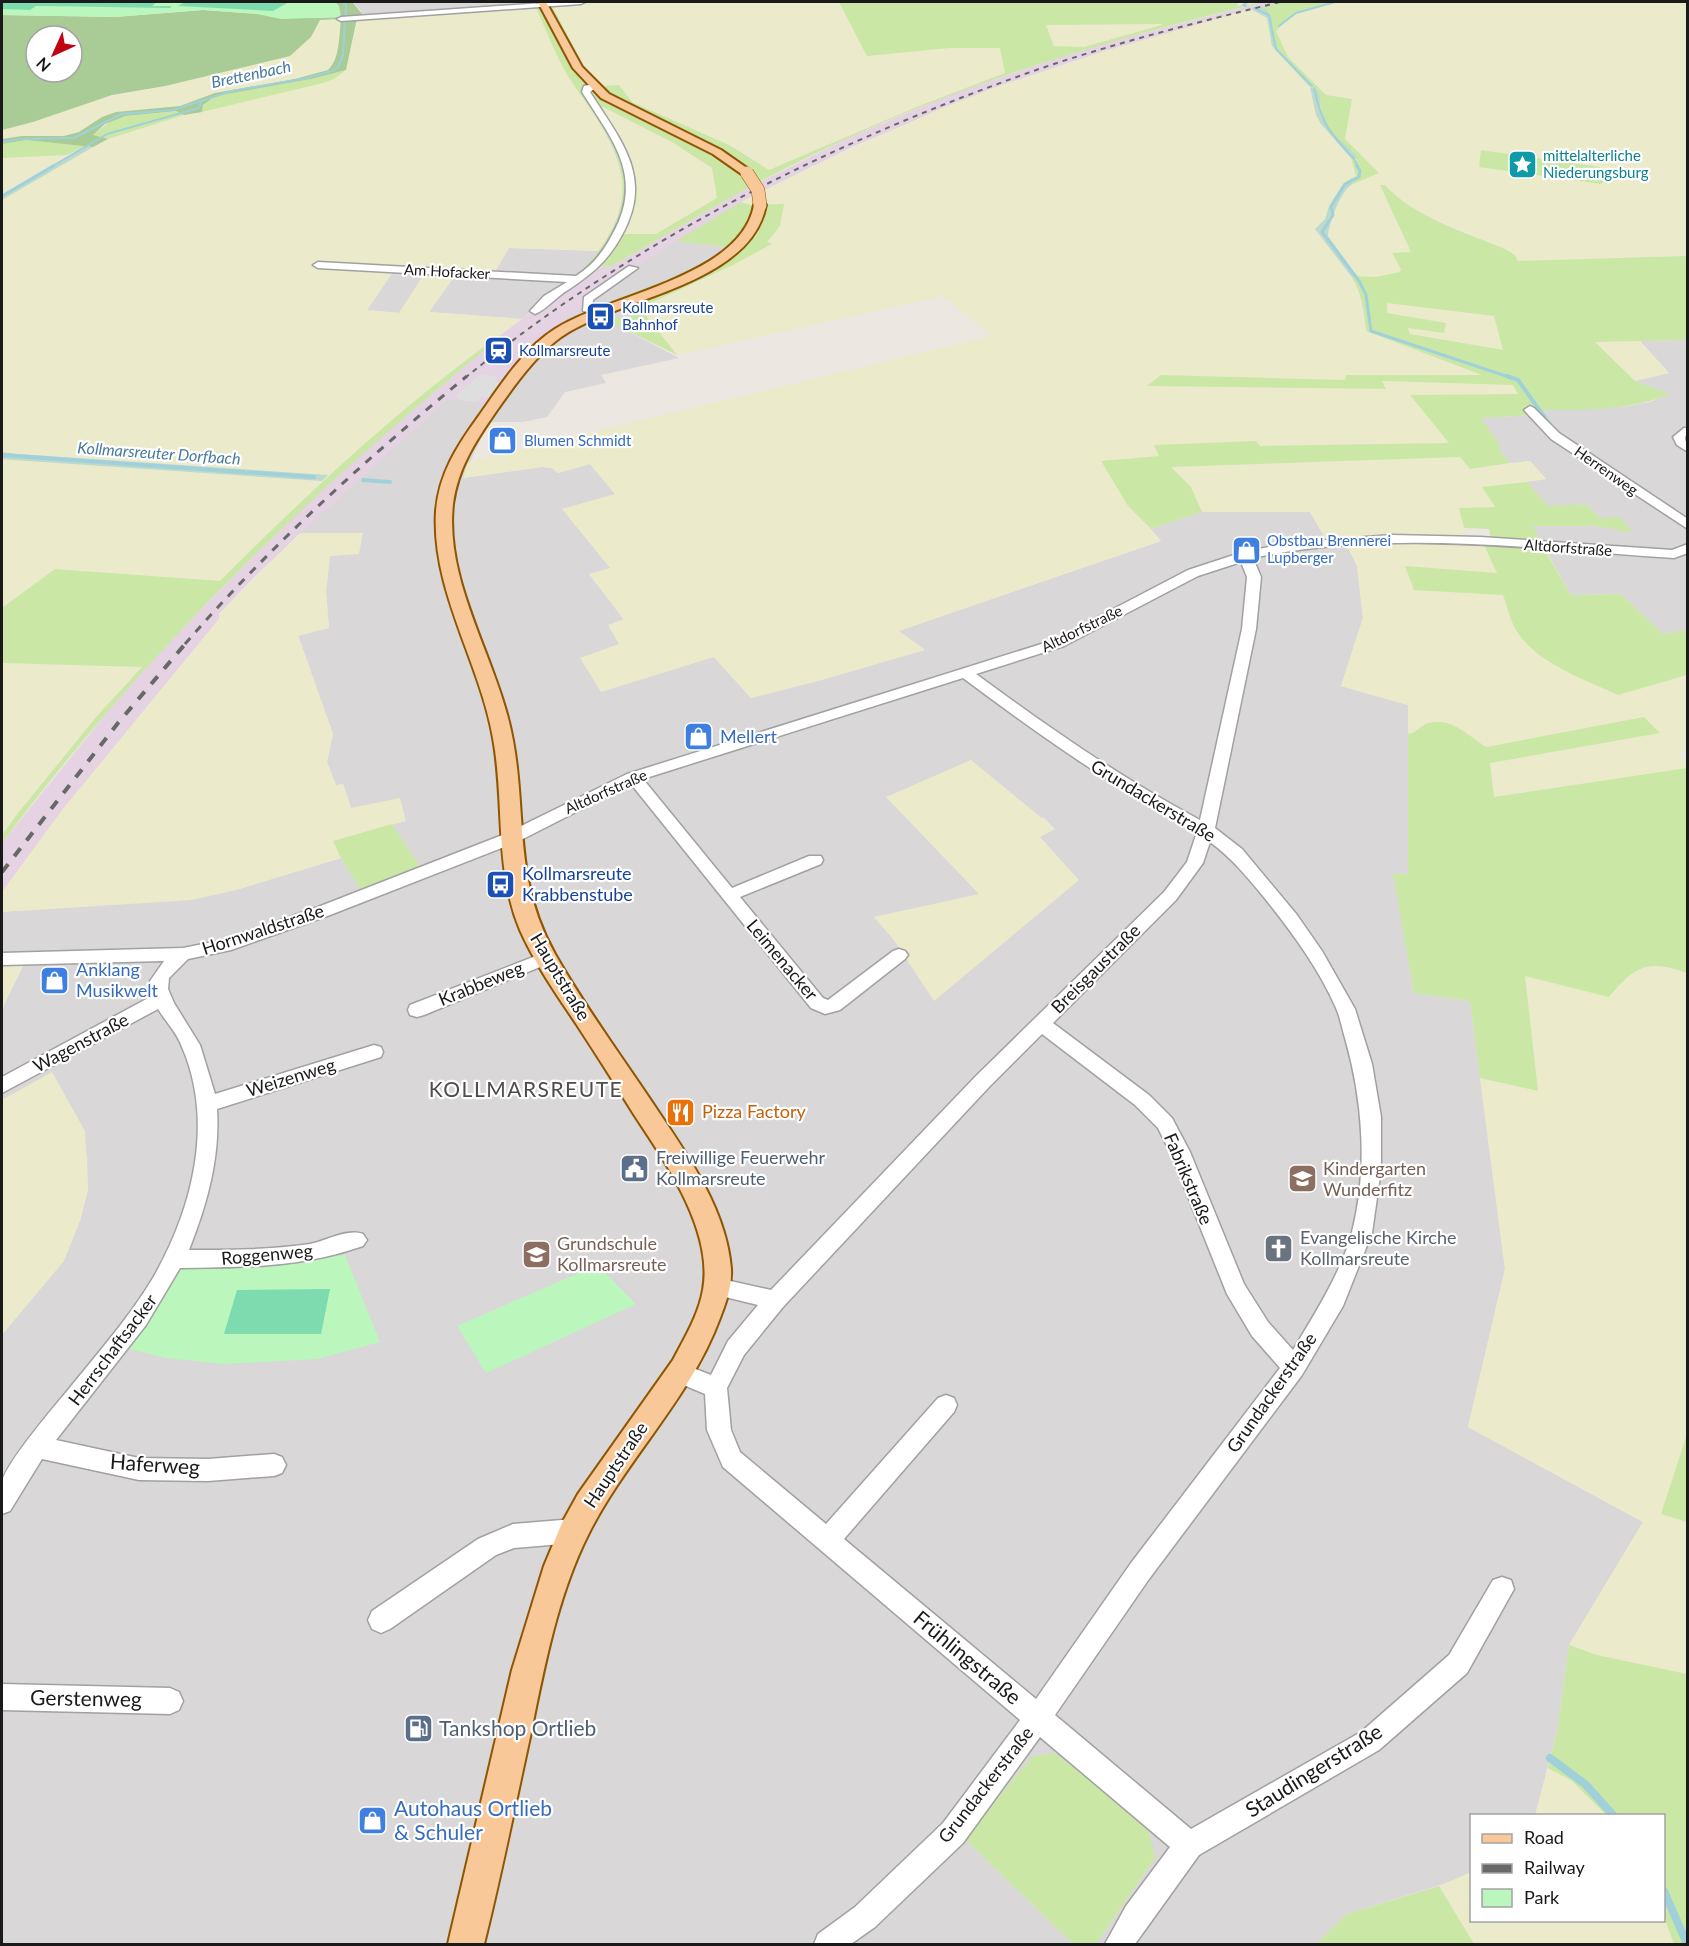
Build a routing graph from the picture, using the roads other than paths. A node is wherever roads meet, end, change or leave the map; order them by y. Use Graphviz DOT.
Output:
graph roads {
  1 [pos="470,2"];
  2 [pos="581,2"];
  3 [pos="543,3"];
  4 [pos="486,8"];
  5 [pos="345,19"];
  6 [pos="594,86"];
  7 [pos="318,266"];
  8 [pos="633,268"];
  9 [pos="576,279"];
  10 [pos="535,311"];
  11 [pos="595,312"];
  12 [pos="1530,410"];
  13 [pos="1688,431"];
  14 [pos="1688,448"];
  15 [pos="1688,525"];
  16 [pos="1688,548"];
  17 [pos="1674,554"];
  18 [pos="1245,556"];
  19 [pos="1688,566"];
  20 [pos="967,674"];
  21 [pos="633,777"];
  22 [pos="1206,830"];
  23 [pos="511,838"];
  24 [pos="815,860"];
  25 [pos="728,896"];
  26 [pos="183,954"];
  27 [pos="899,955"];
  28 [pos="546,958"];
  29 [pos="2,959"];
  30 [pos="161,999"];
  31 [pos="417,1010"];
  32 [pos="1041,1024"];
  33 [pos="374,1052"];
  34 [pos="2,1086"];
  35 [pos="208,1104"];
  36 [pos="356,1240"];
  37 [pos="176,1259"];
  38 [pos="717,1287"];
  39 [pos="775,1300"];
  40 [pos="1294,1368"];
  41 [pos="680,1373"];
  42 [pos="716,1388"];
  43 [pos="946,1405"];
  44 [pos="37,1447"];
  45 [pos="274,1465"];
  46 [pos="2,1503"];
  47 [pos="574,1531"];
  48 [pos="827,1541"];
  49 [pos="1502,1589"];
  50 [pos="381,1620"];
  51 [pos="2,1697"];
  52 [pos="170,1701"];
  53 [pos="1038,1718"];
  54 [pos="1189,1845"];
  55 [pos="466,1944"];
  56 [pos="828,1944"];
  57 [pos="1119,1944"];
  1 -- 4 [label="street"];
  2 -- 3 [label="street"];
  3 -- 4 [label="street"];
  3 -- 6 [label="main road"];
  4 -- 5 [label="street"];
  6 -- 9 [label="street"];
  6 -- 11 [label="main road, Hauptstraße, bridge"];
  7 -- 9 [label="street, Am Hofacker"];
  8 -- 11 [label="street"];
  9 -- 10 [label="street"];
  11 -- 23 [label="main road, Hauptstraße"];
  12 -- 15 [label="street, Herrenweg"];
  13 -- 14 [label="street"];
  16 -- 17 [label="street, Altdorfstraße"];
  17 -- 18 [label="street, Altdorfstraße"];
  17 -- 19 [label="street"];
  18 -- 20 [label="street, Altdorfstraße"];
  18 -- 22 [label="street, Breisgaustraße"];
  20 -- 21 [label="street, Altdorfstraße"];
  20 -- 22 [label="street, Grundackerstraße"];
  21 -- 23 [label="street, Altdorfstraße"];
  21 -- 25 [label="street, Leimenacker"];
  22 -- 32 [label="street, Breisgaustraße"];
  22 -- 40 [label="street, Grundackerstraße"];
  23 -- 26 [label="street, Hornwaldstraße"];
  23 -- 28 [label="main road, Hauptstraße"];
  24 -- 25 [label="street"];
  25 -- 27 [label="street, Leimenacker"];
  26 -- 29 [label="street, Hornwaldstraße"];
  26 -- 30 [label="street"];
  28 -- 31 [label="street, Krabbeweg"];
  28 -- 38 [label="main road, Hauptstraße"];
  30 -- 34 [label="street, Wagenstraße"];
  30 -- 35 [label="street, Herrschaftsacker"];
  32 -- 39 [label="street, Breisgaustraße"];
  32 -- 40 [label="street, Fabrikstraße"];
  33 -- 35 [label="street, Weizenweg"];
  35 -- 37 [label="street, Herrschaftsacker"];
  36 -- 37 [label="street, Roggenweg"];
  37 -- 44 [label="street, Herrschaftsacker"];
  38 -- 39 [label="street"];
  38 -- 41 [label="main road, Hauptstraße"];
  39 -- 42 [label="street, Breisgaustraße"];
  40 -- 53 [label="street, Grundackerstraße"];
  41 -- 42 [label="street"];
  41 -- 47 [label="main road, Hauptstraße"];
  42 -- 48 [label="street, Frühlingstraße"];
  43 -- 48 [label="street"];
  44 -- 45 [label="street, Haferweg"];
  44 -- 46 [label="street, Herrschaftsacker"];
  47 -- 50 [label="street"];
  47 -- 55 [label="main road, Hauptstraße"];
  48 -- 53 [label="street, Frühlingstraße"];
  49 -- 54 [label="street, Staudingerstraße"];
  51 -- 52 [label="street, Gerstenweg"];
  53 -- 54 [label="street, Frühlingstraße"];
  53 -- 56 [label="street, Grundackerstraße"];
  54 -- 57 [label="street, Staudingerstraße"];
}
